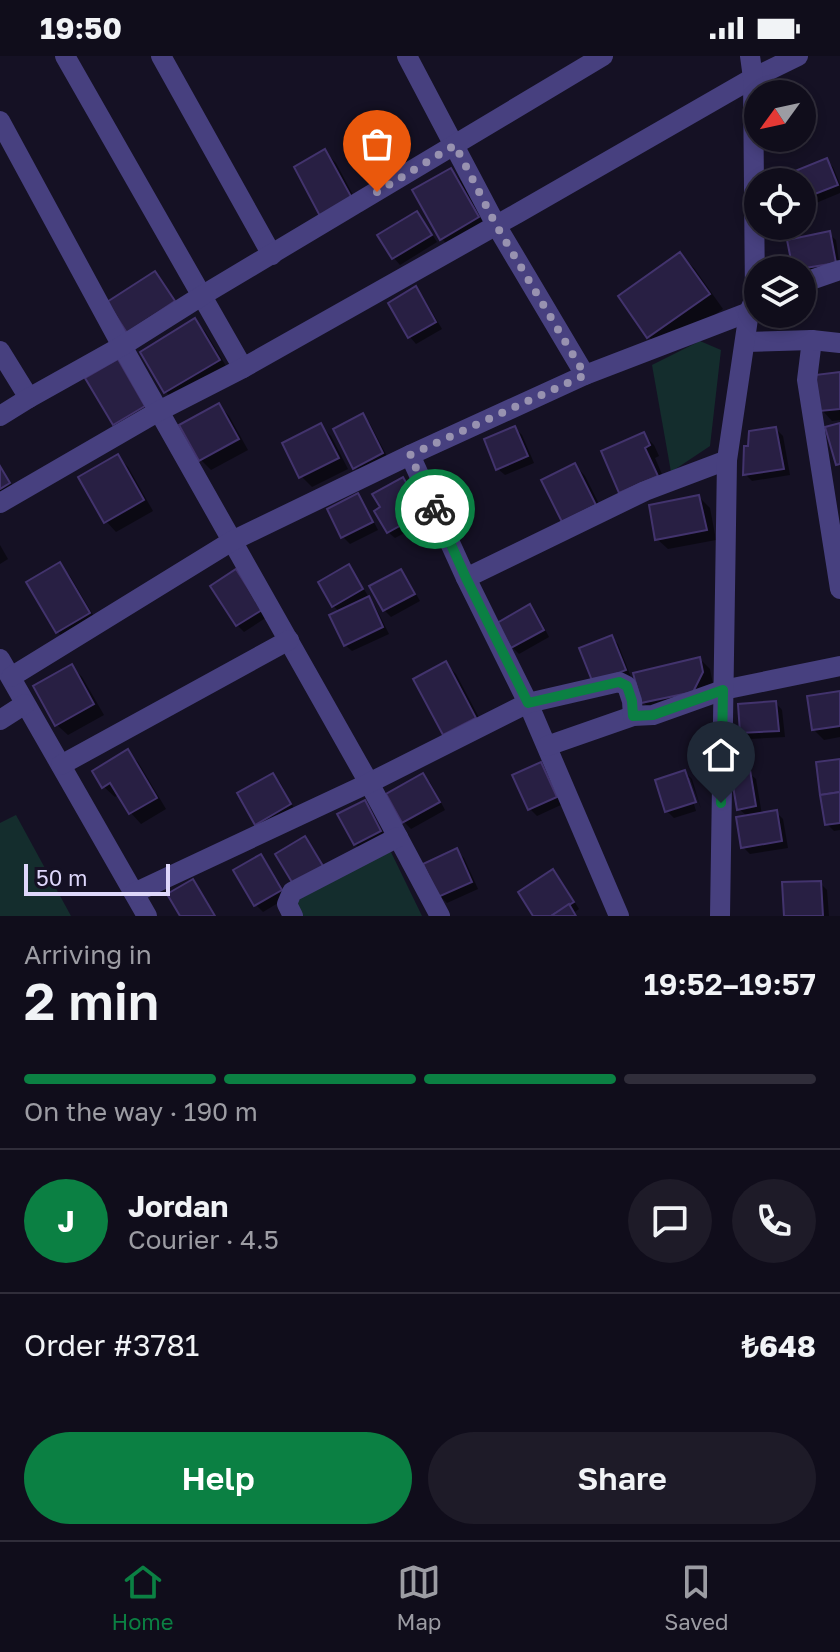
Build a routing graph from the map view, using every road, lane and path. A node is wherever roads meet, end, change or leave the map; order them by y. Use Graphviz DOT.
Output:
graph roads {
  1 [pos="65,56"];
  2 [pos="407,56"];
  3 [pos="603,56"];
  4 [pos="750,56"];
  5 [pos="798,56"];
  6 [pos="167,58"];
  7 [pos="753,78"];
  8 [pos="0,121"];
  9 [pos="455,145"];
  10 [pos="496,225"];
  11 [pos="272,255"];
  12 [pos="754,256"];
  13 [pos="840,270"];
  14 [pos="816,278"];
  15 [pos="203,295"];
  16 [pos="744,307"];
  17 [pos="749,328"];
  18 [pos="812,340"];
  19 [pos="746,342"];
  20 [pos="840,343"];
  21 [pos="122,346"];
  22 [pos="0,351"];
  23 [pos="243,368"];
  24 [pos="585,375"];
  25 [pos="29,398"];
  26 [pos="159,411"];
  27 [pos="0,416"];
  28 [pos="410,455"];
  29 [pos="727,460"];
  30 [pos="0,503"];
  31 [pos="232,541"];
  32 [pos="466,578"];
  33 [pos="840,589"];
  34 [pos="289,640"];
  35 [pos="0,659"];
  36 [pos="840,666"];
  37 [pos="11,677"];
  38 [pos="723,690"];
  39 [pos="528,703"];
  40 [pos="25,704"];
  41 [pos="633,716"];
  42 [pos="0,720"];
  43 [pos="547,746"];
  44 [pos="61,765"];
  45 [pos="369,783"];
  46 [pos="398,837"];
  47 [pos="134,893"];
  48 [pos="147,916"];
  49 [pos="293,916"];
  50 [pos="440,916"];
  51 [pos="619,916"];
  52 [pos="720,916"];
  1 -- 15 [label="street"];
  2 -- 9 [label="street"];
  3 -- 9 [label="street"];
  4 -- 7 [label="street"];
  5 -- 7 [label="street"];
  6 -- 11 [label="street"];
  7 -- 10 [label="street"];
  7 -- 12 [label="street"];
  8 -- 21 [label="street"];
  9 -- 10 [label="street"];
  9 -- 11 [label="street"];
  10 -- 23 [label="street"];
  10 -- 24 [label="street"];
  11 -- 15 [label="street"];
  13 -- 14 [label="street"];
  15 -- 21 [label="street"];
  15 -- 23 [label="street"];
  16 -- 24 [label="street"];
  17 -- 19 [label="street"];
  18 -- 19 [label="street"];
  18 -- 20 [label="street"];
  18 -- 33 [label="street"];
  19 -- 29 [label="street"];
  21 -- 25 [label="street"];
  21 -- 26 [label="street"];
  22 -- 25 [label="street"];
  23 -- 26 [label="street"];
  24 -- 28 [label="street"];
  25 -- 27 [label="street"];
  26 -- 30 [label="street"];
  26 -- 31 [label="street"];
  28 -- 31 [label="street"];
  28 -- 32 [label="street"];
  29 -- 32 [label="street"];
  29 -- 38 [label="street"];
  31 -- 34 [label="street"];
  31 -- 37 [label="street"];
  32 -- 39 [label="street"];
  34 -- 44 [label="street"];
  34 -- 45 [label="street"];
  35 -- 37 [label="street"];
  36 -- 38 [label="street"];
  37 -- 40 [label="street"];
  38 -- 41 [label="street"];
  38 -- 52 [label="street"];
  39 -- 41 [label="street"];
  39 -- 43 [label="street"];
  39 -- 45 [label="street"];
  40 -- 42 [label="street"];
  40 -- 44 [label="street"];
  41 -- 43 [label="street"];
  43 -- 51 [label="street"];
  44 -- 47 [label="street"];
  45 -- 46 [label="street"];
  45 -- 47 [label="street"];
  46 -- 49 [label="street"];
  46 -- 50 [label="street"];
  47 -- 48 [label="street"];
}
